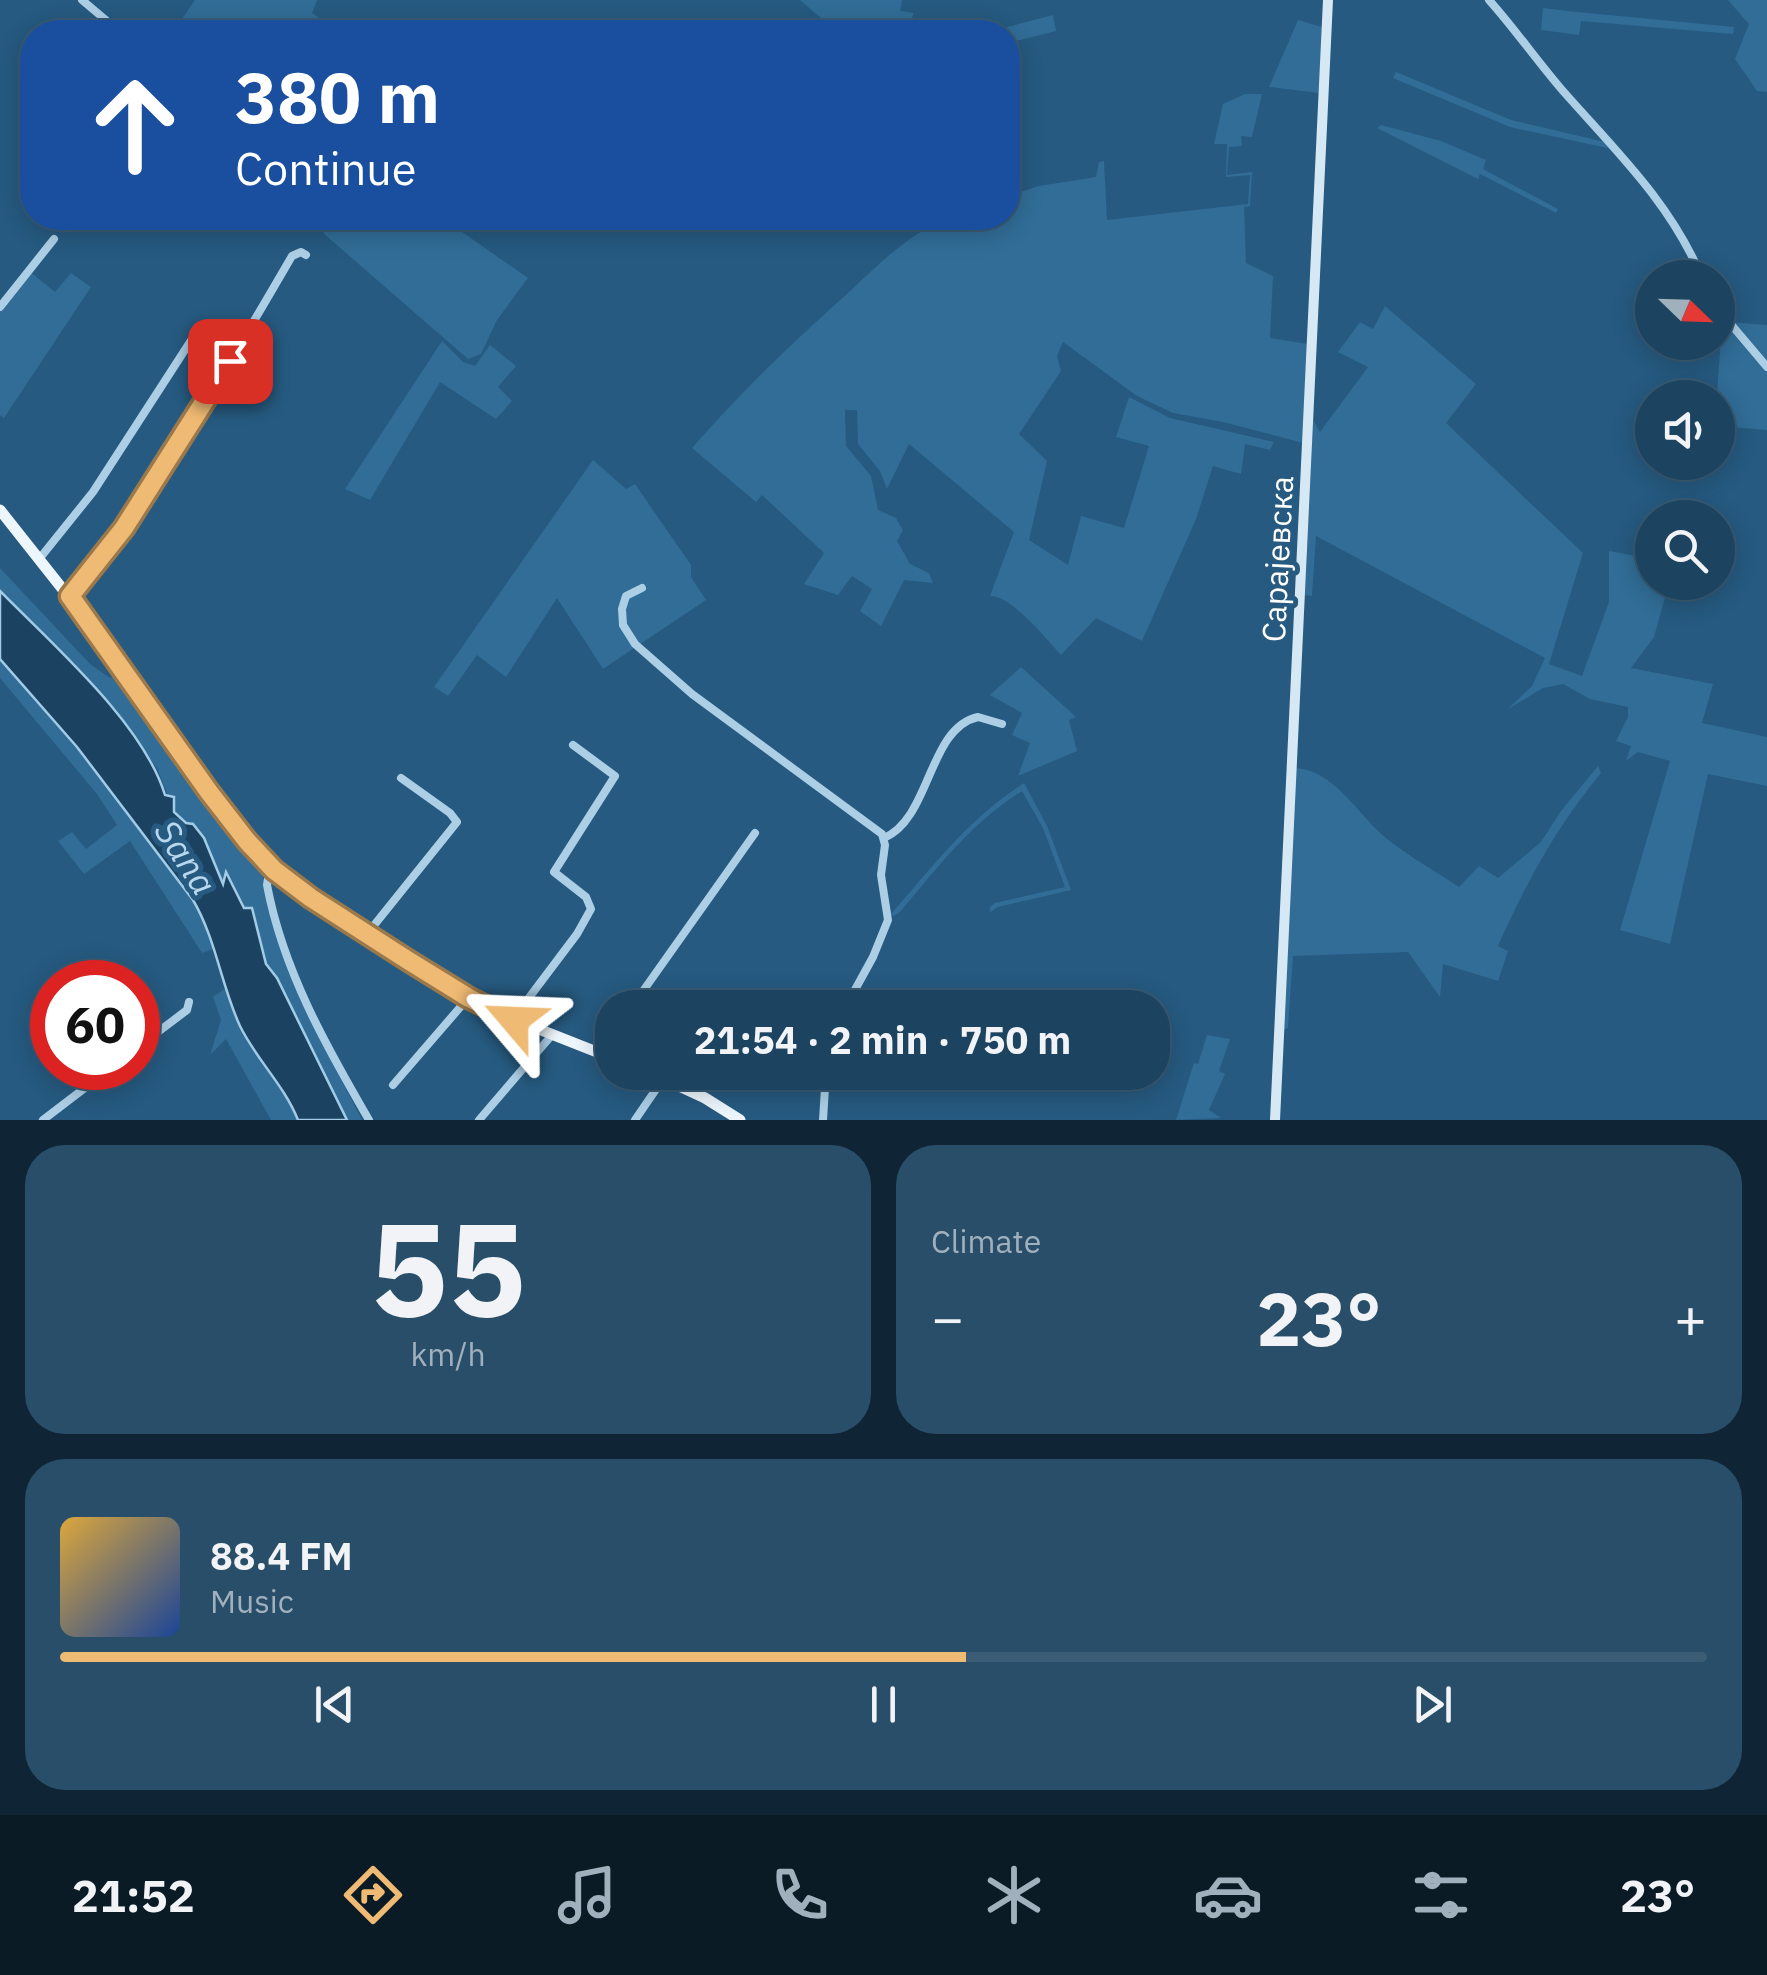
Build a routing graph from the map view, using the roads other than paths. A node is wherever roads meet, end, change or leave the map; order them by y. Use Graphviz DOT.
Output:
graph roads {
  1 [pos="82,0"];
  2 [pos="1328,0"];
  3 [pos="1489,0"];
  4 [pos="106,20"];
  5 [pos="54,239"];
  6 [pos="306,255"];
  7 [pos="1694,260"];
  8 [pos="0,307"];
  9 [pos="1735,329"];
  10 [pos="192,340"];
  11 [pos="1767,367"];
  12 [pos="0,510"];
  13 [pos="40,558"];
  14 [pos="642,588"];
  15 [pos="70,596"];
  16 [pos="1002,724"];
  17 [pos="573,745"];
  18 [pos="401,778"];
  19 [pos="756,833"];
  20 [pos="884,838"];
  21 [pos="274,870"];
  22 [pos="367,934"];
  23 [pos="644,990"];
  24 [pos="855,990"];
  25 [pos="469,998"];
  26 [pos="189,1002"];
  27 [pos="514,1020"];
  28 [pos="160,1031"];
  29 [pos="552,1035"];
  30 [pos="595,1052"];
  31 [pos="393,1085"];
  32 [pos="82,1090"];
  33 [pos="655,1090"];
  34 [pos="685,1090"];
  35 [pos="825,1090"];
  36 [pos="42,1120"];
  37 [pos="369,1120"];
  38 [pos="479,1120"];
  39 [pos="635,1120"];
  40 [pos="740,1120"];
  41 [pos="823,1120"];
  42 [pos="1276,1120"];
  1 -- 4 [label="street"];
  2 -- 42 [label="main road, Сарајевска"];
  3 -- 7 [label="street"];
  5 -- 8 [label="street"];
  6 -- 15 [label="street"];
  9 -- 11 [label="street"];
  10 -- 13 [label="street"];
  12 -- 13 [label="main road"];
  13 -- 15 [label="main road"];
  14 -- 20 [label="street"];
  15 -- 21 [label="main road"];
  16 -- 20 [label="street"];
  17 -- 27 [label="street"];
  18 -- 22 [label="street"];
  19 -- 23 [label="street"];
  20 -- 24 [label="street"];
  21 -- 22 [label="main road"];
  21 -- 37 [label="street"];
  22 -- 25 [label="main road"];
  25 -- 27 [label="main road"];
  25 -- 31 [label="street"];
  26 -- 28 [label="street"];
  27 -- 29 [label="main road"];
  29 -- 30 [label="main road"];
  29 -- 38 [label="street"];
  32 -- 36 [label="street"];
  33 -- 39 [label="street"];
  34 -- 40 [label="main road"];
  35 -- 41 [label="street"];
}
